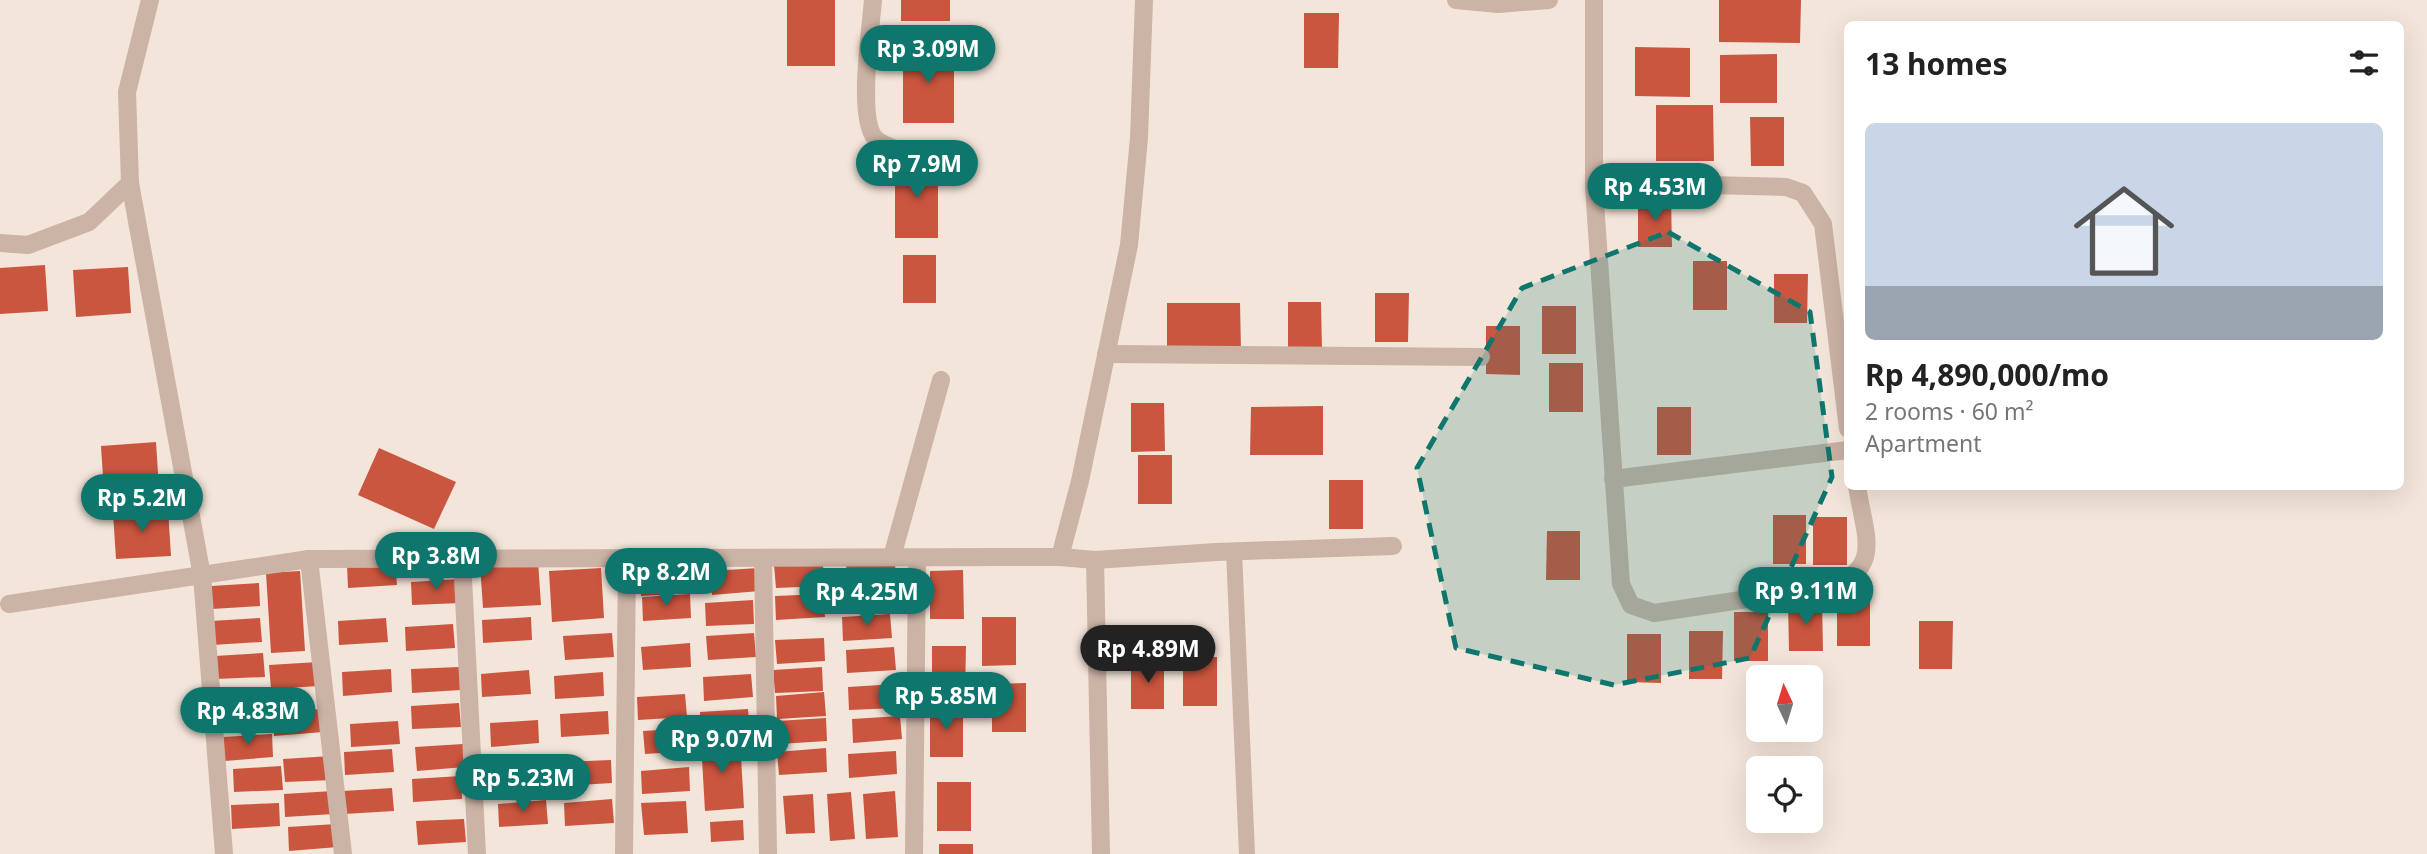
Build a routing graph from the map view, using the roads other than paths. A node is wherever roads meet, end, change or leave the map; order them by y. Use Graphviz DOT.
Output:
graph roads {
  1 [pos="150,0"];
  2 [pos="873,0"];
  3 [pos="1144,0"];
  4 [pos="1456,0"];
  5 [pos="1549,0"];
  6 [pos="1594,0"];
  7 [pos="951,154"];
  8 [pos="130,183"];
  9 [pos="1594,187"];
  10 [pos="0,243"];
  11 [pos="1106,354"];
  12 [pos="1481,357"];
  13 [pos="941,380"];
  14 [pos="1844,396"];
  15 [pos="1844,451"];
  16 [pos="1613,480"];
  17 [pos="1858,490"];
  18 [pos="1393,546"];
  19 [pos="1234,551"];
  20 [pos="1060,557"];
  21 [pos="763,558"];
  22 [pos="892,558"];
  23 [pos="917,558"];
  24 [pos="309,559"];
  25 [pos="462,559"];
  26 [pos="627,559"];
  27 [pos="1095,560"];
  28 [pos="202,576"];
  29 [pos="9,604"];
  30 [pos="225,854"];
  31 [pos="343,854"];
  32 [pos="477,854"];
  33 [pos="624,854"];
  34 [pos="768,854"];
  35 [pos="914,854"];
  36 [pos="1101,854"];
  37 [pos="1247,854"];
  1 -- 8 [label="street"];
  2 -- 7 [label="street"];
  3 -- 11 [label="street"];
  4 -- 5 [label="street"];
  6 -- 9 [label="street"];
  8 -- 10 [label="street"];
  8 -- 28 [label="street"];
  9 -- 14 [label="street"];
  9 -- 16 [label="street"];
  11 -- 12 [label="street"];
  11 -- 20 [label="street"];
  13 -- 22 [label="street"];
  15 -- 16 [label="street"];
  16 -- 17 [label="street"];
  18 -- 19 [label="street"];
  19 -- 27 [label="street"];
  19 -- 37 [label="lane"];
  20 -- 23 [label="street"];
  20 -- 27 [label="street"];
  21 -- 22 [label="street"];
  21 -- 26 [label="street"];
  21 -- 34 [label="street"];
  22 -- 23 [label="street"];
  23 -- 35 [label="street"];
  24 -- 25 [label="street"];
  24 -- 28 [label="street"];
  24 -- 31 [label="street"];
  25 -- 26 [label="street"];
  25 -- 32 [label="street"];
  26 -- 33 [label="street"];
  27 -- 36 [label="street"];
  28 -- 29 [label="street"];
  28 -- 30 [label="street"];
}
